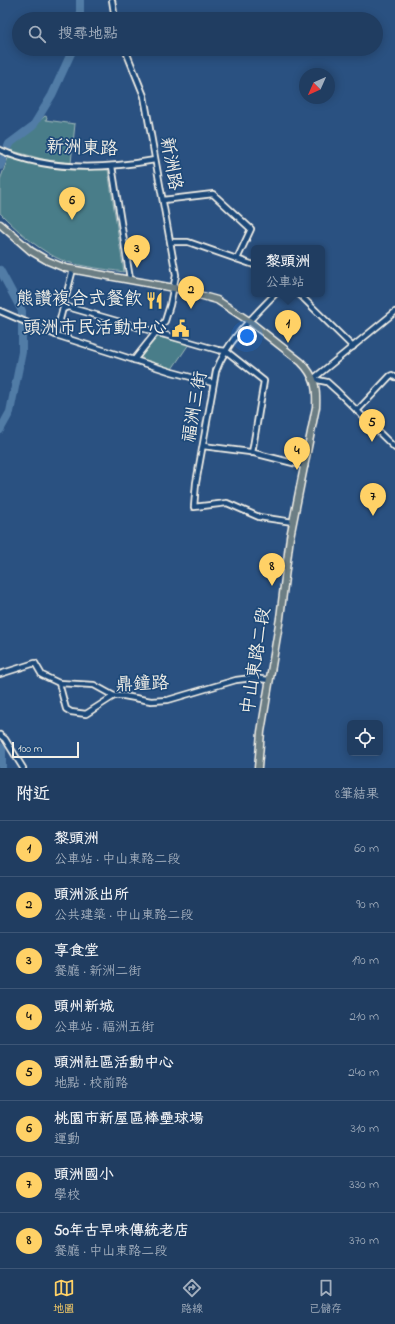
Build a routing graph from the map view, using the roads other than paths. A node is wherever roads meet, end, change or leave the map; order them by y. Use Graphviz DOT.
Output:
graph roads {
  1 [pos="112,0"];
  2 [pos="114,12"];
  3 [pos="128,56"];
  4 [pos="0,150"];
  5 [pos="155,160"];
  6 [pos="112,166"];
  7 [pos="163,200"];
  8 [pos="0,224"];
  9 [pos="171,242"];
  10 [pos="237,259"];
  11 [pos="251,264"];
  12 [pos="73,269"];
  13 [pos="130,279"];
  14 [pos="174,288"];
  15 [pos="272,297"];
  16 [pos="302,297"];
  17 [pos="63,309"];
  18 [pos="0,311"];
  19 [pos="395,312"];
  20 [pos="249,321"];
  21 [pos="156,333"];
  22 [pos="56,334"];
  23 [pos="353,347"];
  24 [pos="226,351"];
  25 [pos="134,360"];
  26 [pos="395,377"];
  27 [pos="313,379"];
  28 [pos="213,383"];
  29 [pos="357,411"];
  30 [pos="203,446"];
  31 [pos="395,448"];
  32 [pos="252,453"];
  33 [pos="305,466"];
  34 [pos="293,522"];
  35 [pos="0,674"];
  36 [pos="270,680"];
  37 [pos="59,683"];
  38 [pos="114,696"];
  39 [pos="0,735"];
  40 [pos="23,768"];
  41 [pos="258,768"];
  1 -- 2 [label="street"];
  3 -- 5 [label="street, 新洲路"];
  4 -- 6 [label="street, 新洲東路"];
  5 -- 6 [label="street, 新洲東路"];
  5 -- 7 [label="street, 新洲路"];
  6 -- 13 [label="street"];
  7 -- 9 [label="street, 新洲路"];
  7 -- 10 [label="street"];
  8 -- 12 [label="main road, 中山東路二段"];
  9 -- 10 [label="street"];
  9 -- 14 [label="street, 新洲路"];
  10 -- 11 [label="street"];
  12 -- 13 [label="main road, 中山東路二段"];
  12 -- 17 [label="street"];
  13 -- 14 [label="main road, 中山東路二段"];
  14 -- 20 [label="main road, 中山東路二段"];
  14 -- 21 [label="street, 新洲路"];
  15 -- 20 [label="street, 福洲三街"];
  16 -- 23 [label="street"];
  17 -- 21 [label="street"];
  17 -- 22 [label="street"];
  18 -- 22 [label="street"];
  19 -- 23 [label="street"];
  20 -- 24 [label="street, 福洲三街"];
  20 -- 27 [label="main road, 中山東路二段"];
  21 -- 24 [label="street"];
  21 -- 25 [label="street, 新洲路"];
  22 -- 25 [label="street"];
  23 -- 27 [label="street"];
  24 -- 28 [label="street, 福洲三街"];
  24 -- 32 [label="street"];
  25 -- 28 [label="street"];
  26 -- 29 [label="street"];
  27 -- 29 [label="street"];
  27 -- 33 [label="main road, 中山東路二段"];
  28 -- 30 [label="street, 福洲三街"];
  29 -- 31 [label="street"];
  30 -- 32 [label="street"];
  30 -- 34 [label="street, 福洲三街"];
  32 -- 33 [label="street"];
  33 -- 34 [label="main road, 中山東路二段"];
  34 -- 36 [label="main road, 中山東路二段"];
  35 -- 37 [label="street"];
  36 -- 38 [label="street, 鼎鐘路"];
  36 -- 41 [label="main road, 中山東路二段"];
  37 -- 38 [label="street"];
  37 -- 38 [label="street, 鼎鐘路"];
  39 -- 40 [label="street"];
}
